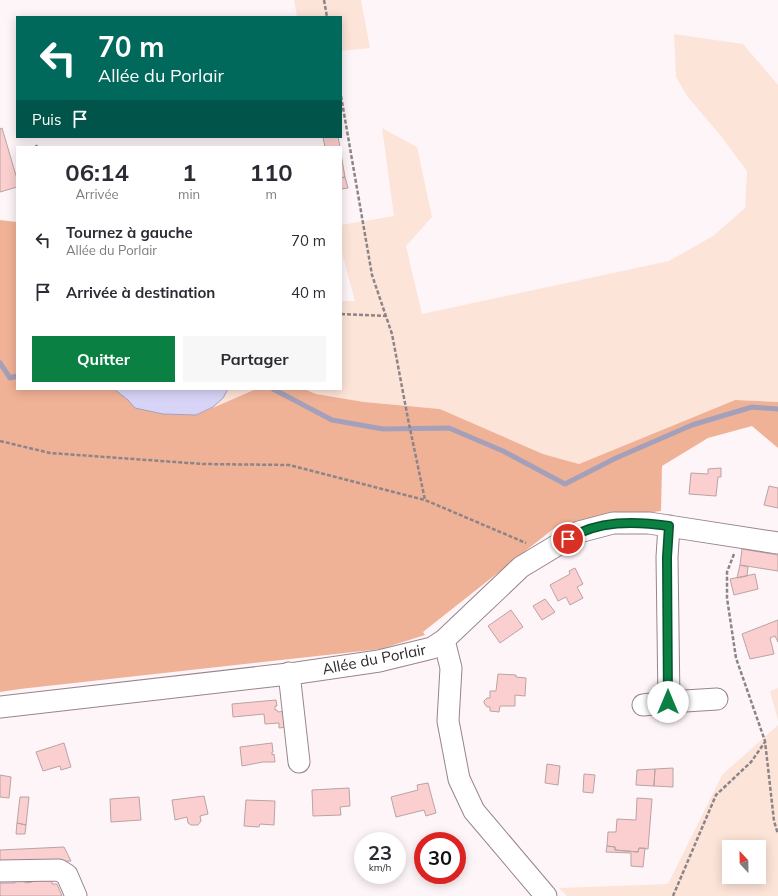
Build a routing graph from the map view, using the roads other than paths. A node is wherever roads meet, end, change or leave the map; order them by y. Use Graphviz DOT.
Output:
graph roads {
  1 [pos="669,526"];
  2 [pos="778,543"];
  3 [pos="444,640"];
  4 [pos="289,673"];
  5 [pos="717,699"];
  6 [pos="668,702"];
  7 [pos="643,705"];
  8 [pos="0,707"];
  9 [pos="299,762"];
  10 [pos="0,870"];
  11 [pos="76,896"];
  12 [pos="546,896"];
  1 -- 2 [label="street, Allée du Porlair"];
  1 -- 3 [label="street, Allée du Porlair"];
  1 -- 6 [label="street"];
  3 -- 4 [label="street, Allée du Porlair"];
  3 -- 12 [label="street"];
  4 -- 8 [label="street, Allée du Porlair"];
  4 -- 9 [label="street"];
  5 -- 6 [label="street"];
  6 -- 7 [label="street"];
  10 -- 11 [label="street"];
}
